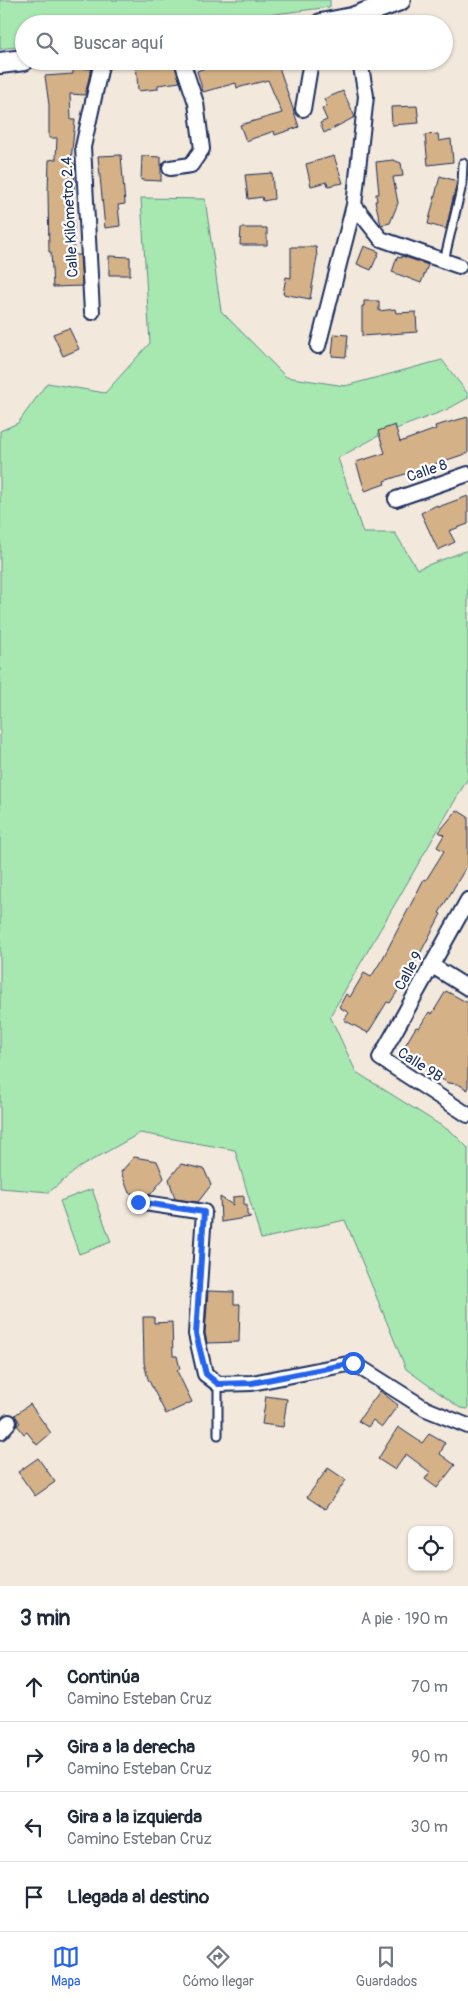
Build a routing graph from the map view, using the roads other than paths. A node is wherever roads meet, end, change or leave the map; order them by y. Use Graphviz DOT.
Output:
graph roads {
  1 [pos="400,0"];
  2 [pos="366,15"];
  3 [pos="15,61"];
  4 [pos="0,63"];
  5 [pos="100,70"];
  6 [pos="185,70"];
  7 [pos="310,70"];
  8 [pos="362,70"];
  9 [pos="303,109"];
  10 [pos="463,163"];
  11 [pos="170,168"];
  12 [pos="354,205"];
  13 [pos="444,261"];
  14 [pos="459,266"];
  15 [pos="92,312"];
  16 [pos="318,346"];
  17 [pos="468,474"];
  18 [pos="396,499"];
  19 [pos="468,900"];
  20 [pos="430,965"];
  21 [pos="468,988"];
  22 [pos="380,1058"];
  23 [pos="468,1115"];
  24 [pos="138,1202"];
  25 [pos="218,1384"];
  26 [pos="468,1426"];
  27 [pos="218,1435"];
  1 -- 2 [label="street"];
  3 -- 4 [label="street"];
  5 -- 15 [label="street, Calle Kilómetro 2.4"];
  6 -- 11 [label="street"];
  7 -- 9 [label="street"];
  8 -- 12 [label="street"];
  10 -- 13 [label="lane"];
  12 -- 13 [label="street"];
  12 -- 16 [label="street"];
  13 -- 14 [label="street"];
  17 -- 18 [label="street, Calle 8"];
  19 -- 20 [label="street, Calle 9"];
  20 -- 21 [label="street"];
  20 -- 22 [label="street, Calle 9"];
  22 -- 23 [label="street, Calle 9B"];
  24 -- 25 [label="street"];
  25 -- 26 [label="street"];
  25 -- 27 [label="lane"];
}
